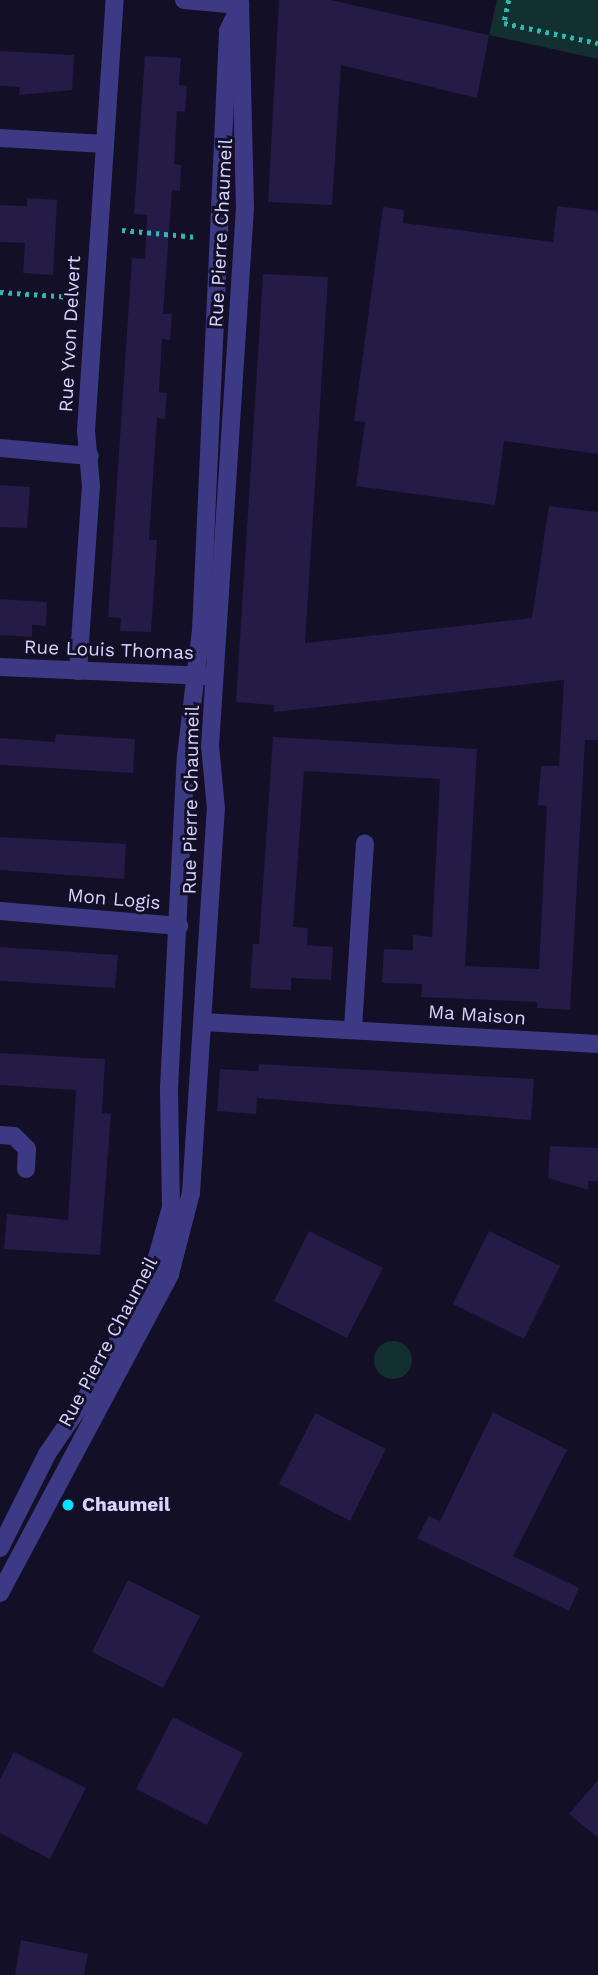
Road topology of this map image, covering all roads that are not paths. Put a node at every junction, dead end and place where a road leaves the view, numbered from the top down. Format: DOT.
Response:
graph roads {
  1 [pos="115,0"];
  2 [pos="184,0"];
  3 [pos="240,3"];
  4 [pos="0,138"];
  5 [pos="105,144"];
  6 [pos="0,448"];
  7 [pos="90,456"];
  8 [pos="0,667"];
  9 [pos="78,671"];
  10 [pos="196,675"];
  11 [pos="216,676"];
  12 [pos="365,843"];
  13 [pos="211,892"];
  14 [pos="0,911"];
  15 [pos="179,926"];
  16 [pos="175,989"];
  17 [pos="203,1022"];
  18 [pos="353,1028"];
  19 [pos="598,1044"];
  20 [pos="0,1135"];
  21 [pos="26,1169"];
  22 [pos="0,1548"];
  23 [pos="0,1593"];
  1 -- 5 [label="street, Rue Yvon Delvert"];
  2 -- 3 [label="street"];
  3 -- 10 [label="street, Rue Pierre Chaumeil"];
  3 -- 11 [label="street, Rue Pierre Chaumeil"];
  4 -- 5 [label="street"];
  5 -- 7 [label="street, Rue Yvon Delvert"];
  6 -- 7 [label="street"];
  7 -- 9 [label="street, Rue Yvon Delvert"];
  8 -- 9 [label="street, Rue Louis Thomas"];
  9 -- 10 [label="street, Rue Louis Thomas"];
  10 -- 11 [label="street, Rue Louis Thomas"];
  10 -- 15 [label="street, Rue Pierre Chaumeil"];
  11 -- 13 [label="street, Rue Pierre Chaumeil"];
  12 -- 18 [label="street"];
  13 -- 15 [label="street, Mon Logis"];
  13 -- 17 [label="street, Rue Pierre Chaumeil"];
  14 -- 15 [label="street, Mon Logis"];
  15 -- 16 [label="street, Rue Pierre Chaumeil"];
  16 -- 17 [label="street"];
  16 -- 22 [label="street, Rue Pierre Chaumeil"];
  17 -- 18 [label="street, Ma Maison"];
  17 -- 23 [label="street, Rue Pierre Chaumeil"];
  18 -- 19 [label="street, Ma Maison"];
  20 -- 21 [label="street"];
}
